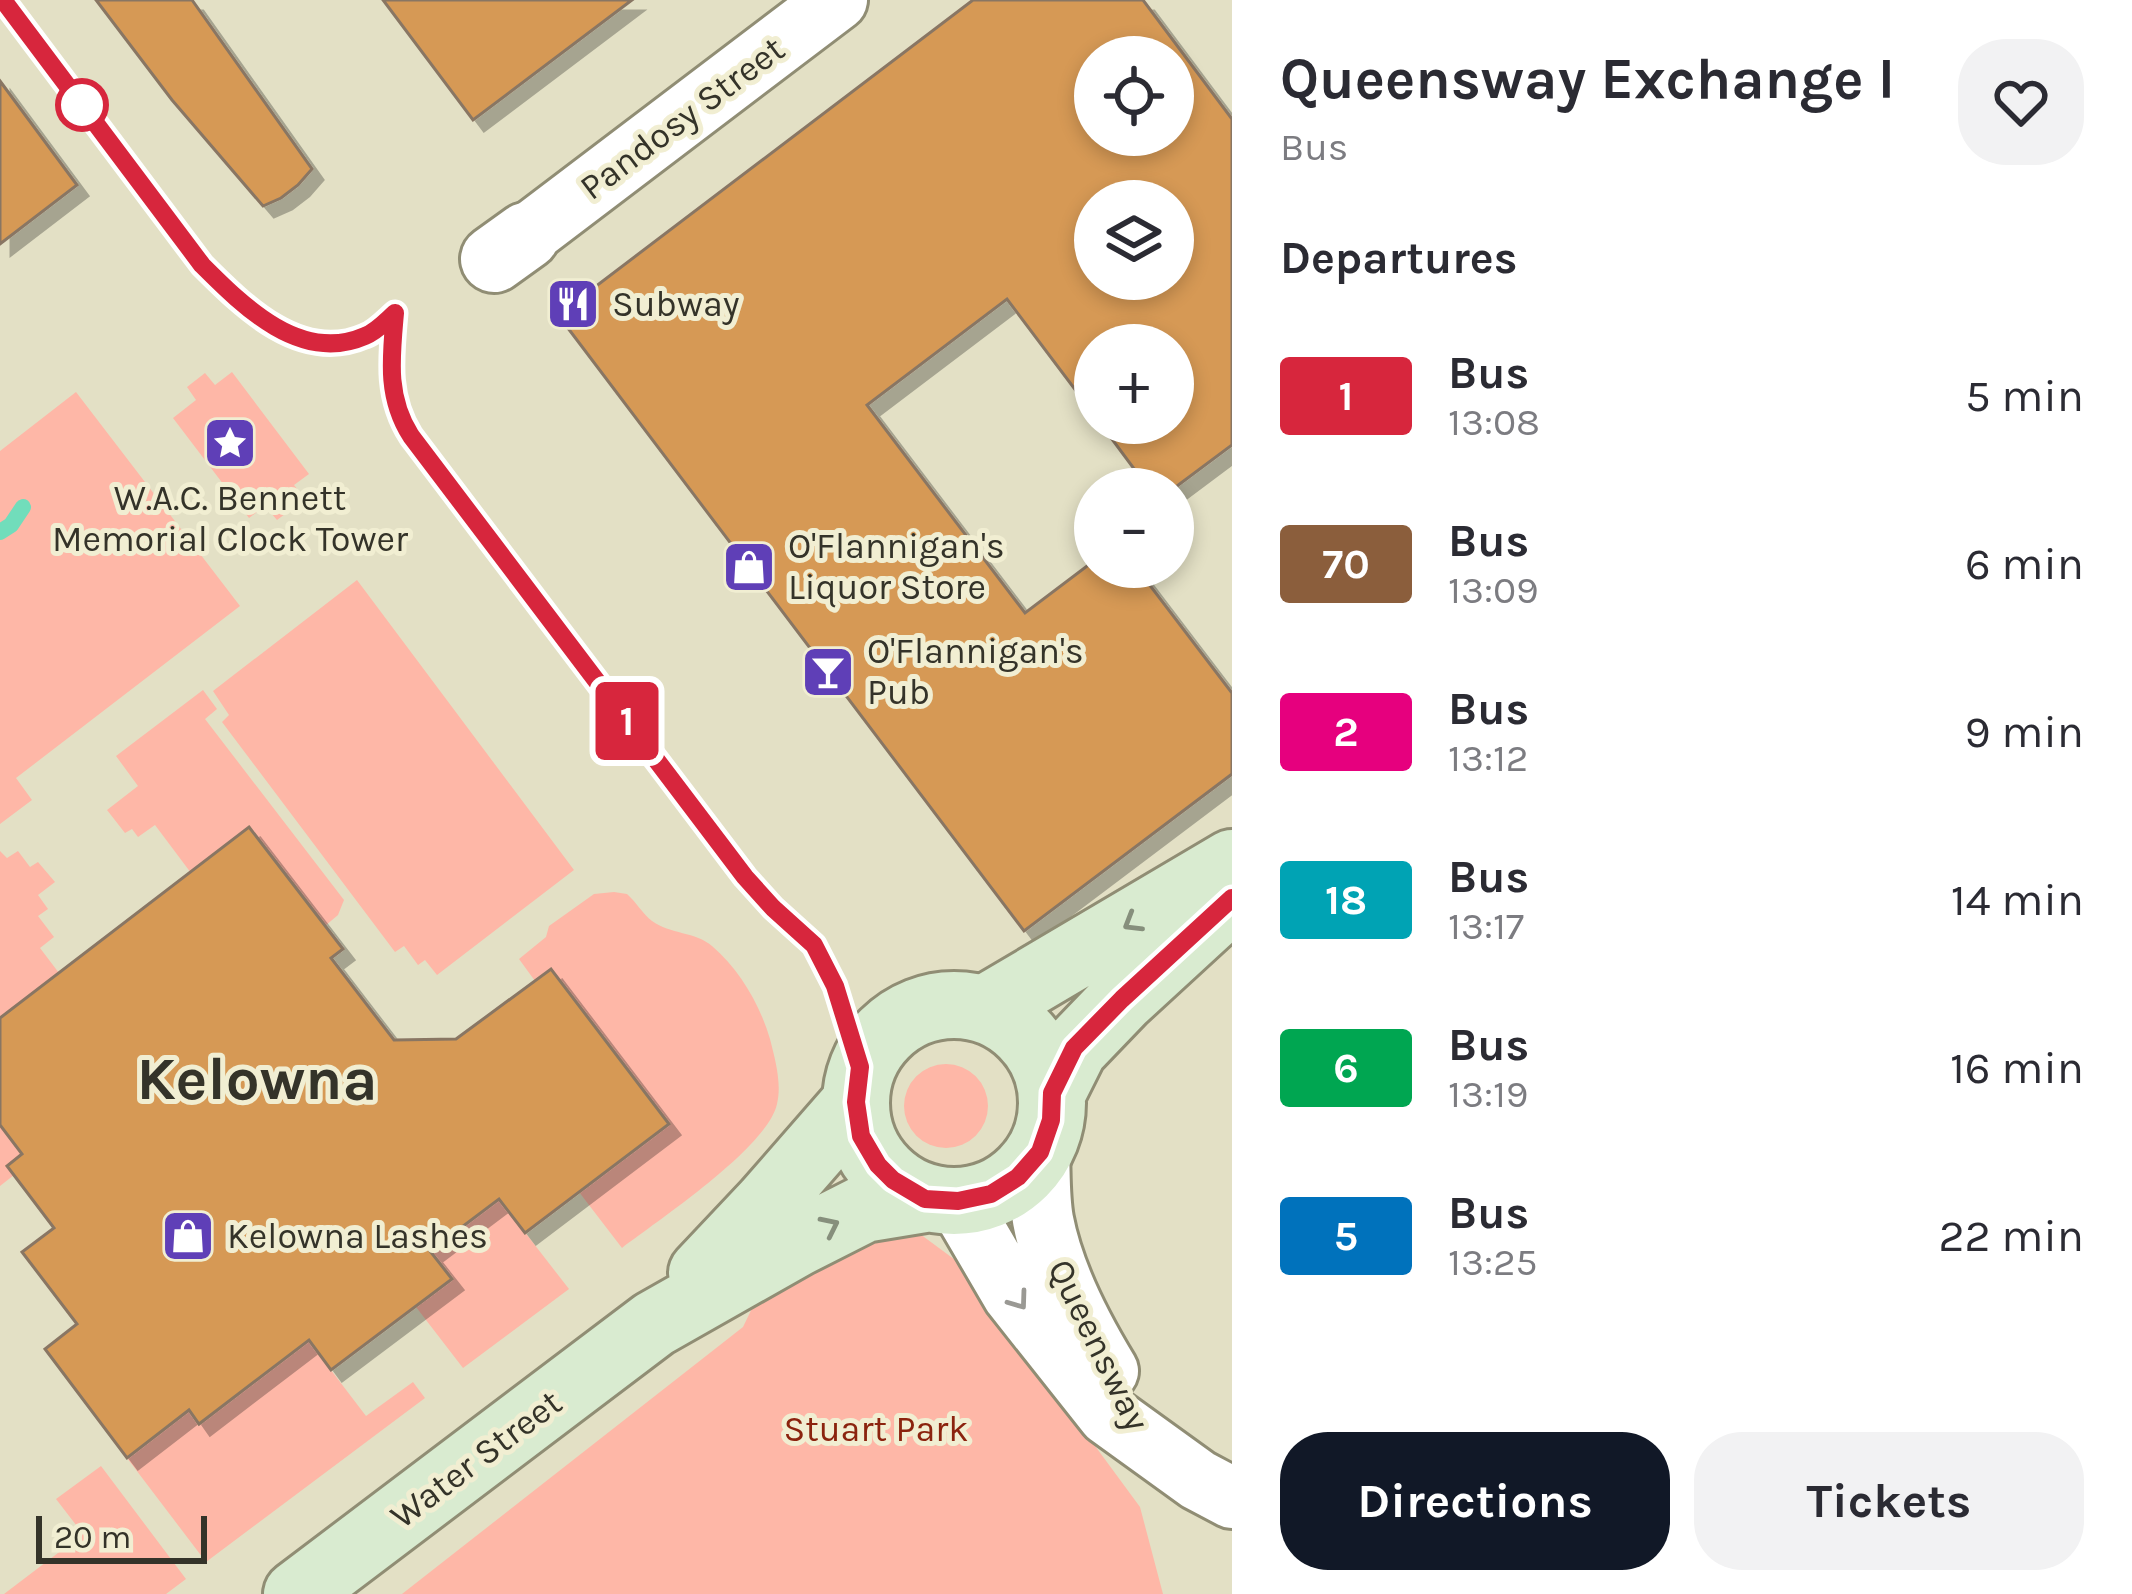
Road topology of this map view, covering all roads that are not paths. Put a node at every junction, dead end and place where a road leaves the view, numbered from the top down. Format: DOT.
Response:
graph roads {
  1 [pos="837,0"];
  2 [pos="510,247"];
  3 [pos="1232,862"];
  4 [pos="1232,898"];
  5 [pos="985,1009"];
  6 [pos="856,1102"];
  7 [pos="1046,1122"];
  8 [pos="942,1200"];
  9 [pos="654,1324"];
  10 [pos="1148,1444"];
  11 [pos="1232,1498"];
  12 [pos="297,1594"];
  1 -- 2 [label="street, Pandosy Street"];
  3 -- 5 [label="main road, one-way"];
  4 -- 7 [label="main road"];
  5 -- 6 [label="main road"];
  5 -- 7 [label="main road"];
  6 -- 8 [label="main road"];
  6 -- 9 [label="main road, Water Street"];
  7 -- 8 [label="main road"];
  7 -- 10 [label="street, Queensway"];
  9 -- 8 [label="main road, Water Street, one-way"];
  8 -- 10 [label="street, Queensway, one-way"];
  9 -- 12 [label="main road, Water Street"];
  10 -- 11 [label="street"];
}
